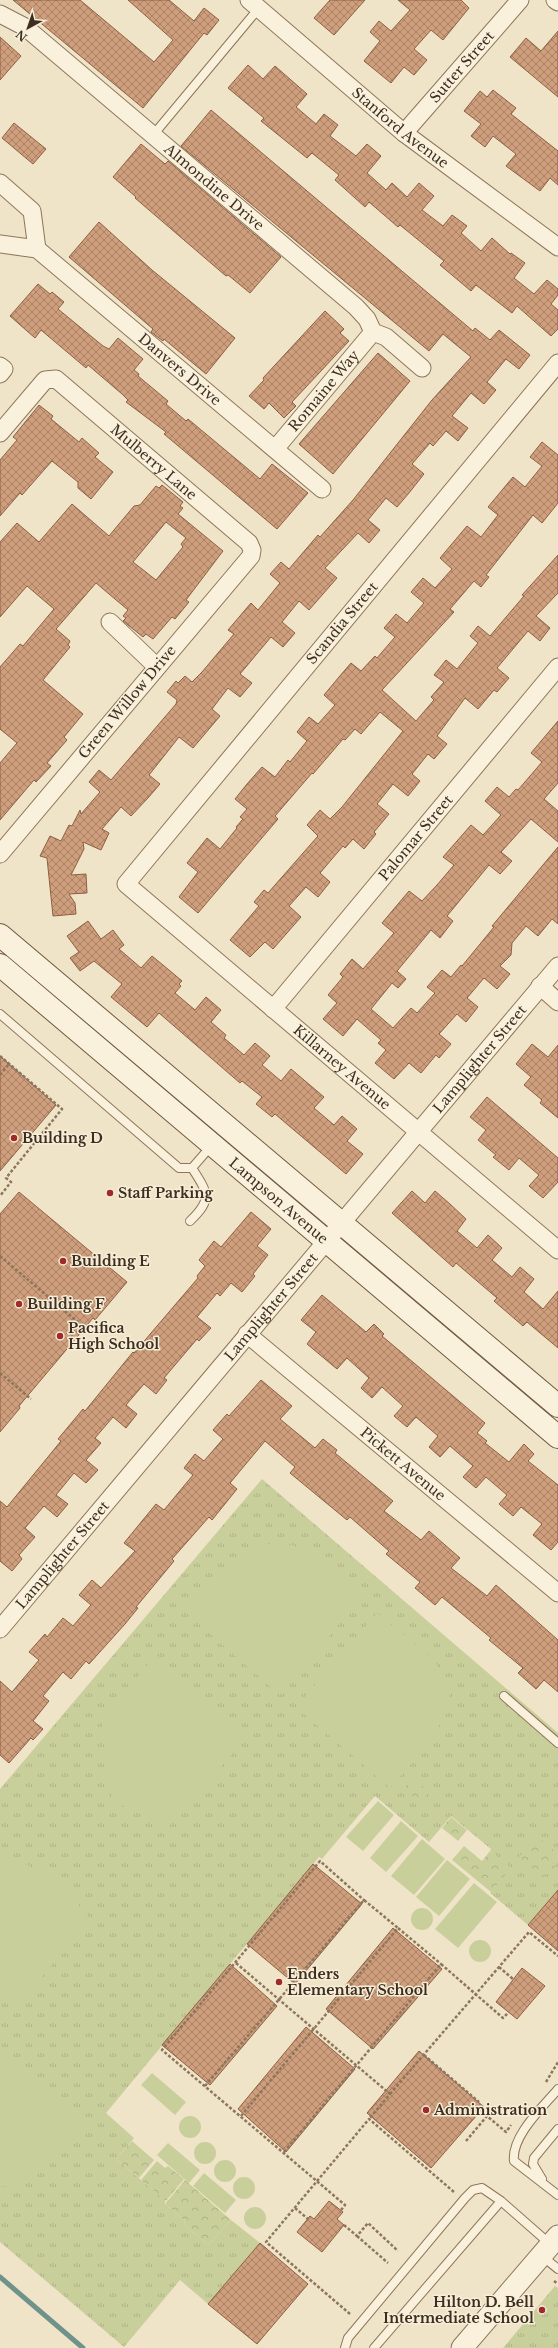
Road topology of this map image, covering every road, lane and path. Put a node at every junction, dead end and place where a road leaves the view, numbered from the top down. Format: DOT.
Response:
graph roads {
  1 [pos="520,0"];
  2 [pos="555,0"];
  3 [pos="558,2"];
  4 [pos="258,3"];
  5 [pos="0,14"];
  6 [pos="404,133"];
  7 [pos="154,134"];
  8 [pos="0,184"];
  9 [pos="0,244"];
  10 [pos="558,247"];
  11 [pos="37,249"];
  12 [pos="373,332"];
  13 [pos="558,363"];
  14 [pos="422,368"];
  15 [pos="0,433"];
  16 [pos="275,449"];
  17 [pos="322,489"];
  18 [pos="252,550"];
  19 [pos="110,622"];
  20 [pos="158,666"];
  21 [pos="558,667"];
  22 [pos="0,854"];
  23 [pos="126,884"];
  24 [pos="0,935"];
  25 [pos="0,965"];
  26 [pos="558,966"];
  27 [pos="540,986"];
  28 [pos="558,1002"];
  29 [pos="273,1009"];
  30 [pos="0,1014"];
  31 [pos="0,1056"];
  32 [pos="9,1064"];
  33 [pos="0,1075"];
  34 [pos="417,1131"];
  35 [pos="213,1145"];
  36 [pos="192,1168"];
  37 [pos="0,1196"];
  38 [pos="190,1221"];
  39 [pos="342,1222"];
  40 [pos="326,1240"];
  41 [pos="558,1250"];
  42 [pos="0,1256"];
  43 [pos="85,1328"];
  44 [pos="247,1334"];
  45 [pos="0,1373"];
  46 [pos="31,1399"];
  47 [pos="558,1406"];
  48 [pos="558,1436"];
  49 [pos="558,1593"];
  50 [pos="0,1629"];
  51 [pos="504,1696"];
  52 [pos="558,1743"];
  53 [pos="365,1901"];
  54 [pos="398,1928"];
  55 [pos="558,1956"];
  56 [pos="236,1963"];
  57 [pos="441,1964"];
  58 [pos="499,1967"];
  59 [pos="513,1979"];
  60 [pos="476,1995"];
  61 [pos="278,1999"];
  62 [pos="508,2012"];
  63 [pos="314,2030"];
  64 [pos="424,2055"];
  65 [pos="558,2062"];
  66 [pos="355,2065"];
  67 [pos="205,2086"];
  68 [pos="542,2087"];
  69 [pos="558,2089"];
  70 [pos="390,2094"];
  71 [pos="479,2102"];
  72 [pos="241,2116"];
  73 [pos="369,2119"];
  74 [pos="515,2121"];
  75 [pos="558,2129"];
  76 [pos="466,2141"];
  77 [pos="284,2152"];
  78 [pos="317,2181"];
  79 [pos="549,2187"];
  80 [pos="455,2192"];
  81 [pos="558,2195"];
  82 [pos="501,2201"];
  83 [pos="295,2208"];
  84 [pos="341,2210"];
  85 [pos="308,2219"];
  86 [pos="344,2225"];
  87 [pos="357,2236"];
  88 [pos="550,2245"];
  89 [pos="398,2251"];
  90 [pos="388,2263"];
  91 [pos="558,2269"];
  92 [pos="554,2281"];
  93 [pos="558,2284"];
  94 [pos="350,2314"];
  95 [pos="345,2348"];
  96 [pos="374,2348"];
  97 [pos="462,2348"];
  1 -- 6 [label="street, Sutter Street"];
  2 -- 3 [label="street"];
  4 -- 6 [label="street, Stanford Avenue"];
  4 -- 7 [label="lane"];
  5 -- 7 [label="street, Almondine Drive"];
  6 -- 10 [label="street, Stanford Avenue"];
  7 -- 12 [label="street, Almondine Drive"];
  8 -- 11 [label="street"];
  9 -- 11 [label="street"];
  11 -- 16 [label="street, Danvers Drive"];
  12 -- 14 [label="street"];
  12 -- 16 [label="street, Romaine Way"];
  13 -- 23 [label="street, Scandia Street"];
  15 -- 18 [label="street, Mulberry Lane"];
  16 -- 17 [label="street, Danvers Drive"];
  18 -- 20 [label="street, Green Willow Drive"];
  19 -- 20 [label="street"];
  20 -- 22 [label="street, Green Willow Drive"];
  21 -- 29 [label="street, Palomar Street"];
  23 -- 29 [label="street, Killarney Avenue"];
  24 -- 39 [label="main road, Lampson Avenue"];
  25 -- 35 [label="main road, Lampson Avenue"];
  26 -- 27 [label="street, Lamplighter Street"];
  27 -- 28 [label="street"];
  27 -- 34 [label="street, Lamplighter Street"];
  29 -- 34 [label="street, Killarney Avenue"];
  30 -- 36 [label="lane"];
  31 -- 32 [label="path"];
  32 -- 33 [label="path"];
  32 -- 37 [label="path"];
  34 -- 39 [label="street, Lamplighter Street"];
  34 -- 41 [label="street, Killarney Avenue"];
  35 -- 36 [label="lane"];
  35 -- 40 [label="main road, Lampson Avenue"];
  36 -- 38 [label="lane"];
  39 -- 40 [label="street, Lamplighter Street"];
  39 -- 47 [label="main road, Lampson Avenue"];
  40 -- 44 [label="street, Lamplighter Street"];
  40 -- 48 [label="main road, Lampson Avenue"];
  42 -- 43 [label="path"];
  44 -- 49 [label="street, Pickett Avenue"];
  44 -- 50 [label="street, Lamplighter Street"];
  45 -- 46 [label="path"];
  51 -- 52 [label="lane"];
  53 -- 54 [label="path"];
  53 -- 56 [label="path"];
  53 -- 61 [label="path"];
  54 -- 57 [label="path"];
  54 -- 63 [label="path"];
  55 -- 58 [label="path"];
  56 -- 61 [label="path"];
  56 -- 67 [label="path"];
  57 -- 60 [label="path"];
  57 -- 66 [label="path"];
  58 -- 59 [label="path"];
  58 -- 60 [label="path"];
  60 -- 62 [label="path"];
  60 -- 64 [label="path"];
  61 -- 63 [label="path"];
  61 -- 67 [label="path"];
  63 -- 66 [label="path"];
  63 -- 72 [label="path"];
  64 -- 70 [label="path"];
  64 -- 71 [label="path"];
  65 -- 68 [label="path"];
  66 -- 70 [label="path"];
  66 -- 77 [label="path"];
  67 -- 72 [label="path"];
  69 -- 79 [label="lane"];
  70 -- 73 [label="path"];
  72 -- 77 [label="path"];
  73 -- 78 [label="path"];
  73 -- 80 [label="path"];
  74 -- 76 [label="path"];
  75 -- 79 [label="lane"];
  77 -- 78 [label="path"];
  78 -- 83 [label="path"];
  78 -- 84 [label="path"];
  79 -- 81 [label="lane"];
  82 -- 88 [label="lane"];
  82 -- 95 [label="lane"];
  82 -- 96 [label="lane"];
  83 -- 85 [label="path"];
  83 -- 94 [label="path"];
  86 -- 87 [label="path"];
  87 -- 89 [label="path"];
  87 -- 90 [label="path"];
  88 -- 91 [label="lane"];
  88 -- 97 [label="street"];
  92 -- 93 [label="path"];
}
